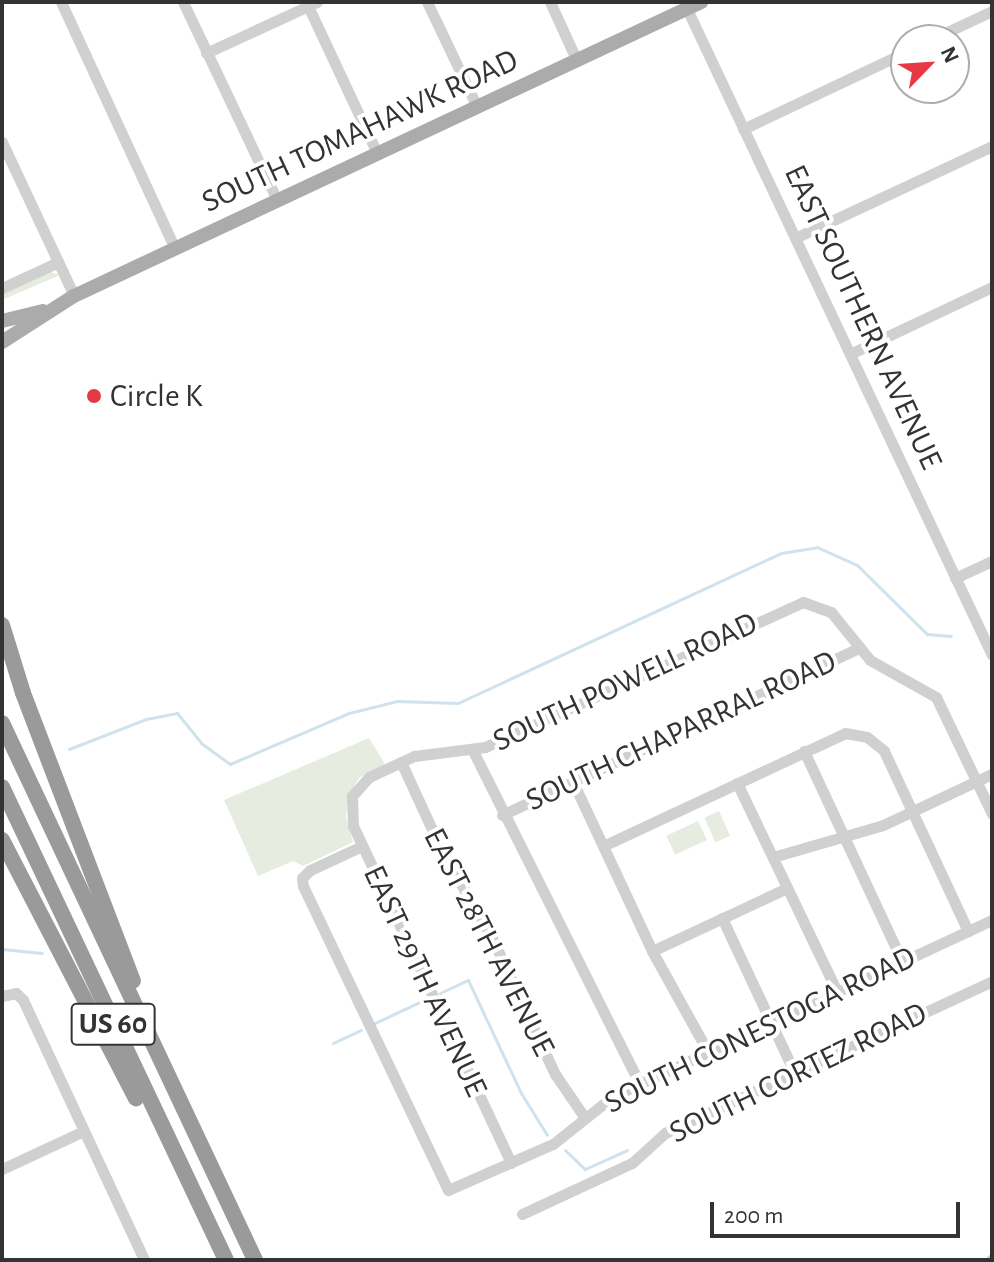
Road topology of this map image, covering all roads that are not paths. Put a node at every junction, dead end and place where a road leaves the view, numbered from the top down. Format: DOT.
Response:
graph roads {
  1 [pos="61,2"];
  2 [pos="183,2"];
  3 [pos="427,2"];
  4 [pos="550,2"];
  5 [pos="312,4"];
  6 [pos="690,4"];
  7 [pos="992,11"];
  8 [pos="964,24"];
  9 [pos="206,53"];
  10 [pos="890,60"];
  11 [pos="577,61"];
  12 [pos="477,107"];
  13 [pos="743,129"];
  14 [pos="2,142"];
  15 [pos="992,146"];
  16 [pos="377,153"];
  17 [pos="277,200"];
  18 [pos="795,238"];
  19 [pos="175,249"];
  20 [pos="58,262"];
  21 [pos="992,287"];
  22 [pos="2,288"];
  23 [pos="74,296"];
  24 [pos="43,311"];
  25 [pos="2,321"];
  26 [pos="2,342"];
  27 [pos="850,354"];
  28 [pos="992,561"];
  29 [pos="955,578"];
  30 [pos="2,625"];
  31 [pos="860,647"];
  32 [pos="992,655"];
  33 [pos="2,723"];
  34 [pos="473,751"];
  35 [pos="804,751"];
  36 [pos="401,762"];
  37 [pos="992,774"];
  38 [pos="976,781"];
  39 [pos="573,782"];
  40 [pos="737,783"];
  41 [pos="2,787"];
  42 [pos="352,796"];
  43 [pos="912,811"];
  44 [pos="992,814"];
  45 [pos="502,815"];
  46 [pos="843,836"];
  47 [pos="2,840"];
  48 [pos="362,846"];
  49 [pos="603,846"];
  50 [pos="773,857"];
  51 [pos="787,888"];
  52 [pos="722,918"];
  53 [pos="992,920"];
  54 [pos="968,931"];
  55 [pos="652,951"];
  56 [pos="902,961"];
  57 [pos="992,981"];
  58 [pos="837,992"];
  59 [pos="2,996"];
  60 [pos="771,1022"];
  61 [pos="708,1052"];
  62 [pos="794,1072"];
  63 [pos="171,1084"];
  64 [pos="640,1084"];
  65 [pos="585,1118"];
  66 [pos="84,1131"];
  67 [pos="511,1163"];
  68 [pos="2,1169"];
  69 [pos="522,1214"];
  70 [pos="144,1260"];
  71 [pos="224,1260"];
  72 [pos="255,1260"];
  1 -- 19 [label="street"];
  2 -- 9 [label="street"];
  3 -- 12 [label="street"];
  4 -- 11 [label="street"];
  5 -- 9 [label="street"];
  5 -- 16 [label="street"];
  6 -- 11 [label="main road, SOUTH TOMAHAWK ROAD"];
  6 -- 13 [label="street, EAST SOUTHERN AVENUE"];
  7 -- 8 [label="street"];
  9 -- 17 [label="street"];
  10 -- 13 [label="street"];
  11 -- 12 [label="main road, SOUTH TOMAHAWK ROAD"];
  12 -- 16 [label="main road, SOUTH TOMAHAWK ROAD"];
  13 -- 18 [label="street, EAST SOUTHERN AVENUE"];
  14 -- 20 [label="street"];
  15 -- 18 [label="street"];
  16 -- 17 [label="main road, SOUTH TOMAHAWK ROAD"];
  17 -- 19 [label="main road, SOUTH TOMAHAWK ROAD"];
  18 -- 27 [label="street, EAST SOUTHERN AVENUE"];
  19 -- 23 [label="main road, SOUTH TOMAHAWK ROAD"];
  20 -- 22 [label="street"];
  20 -- 23 [label="street"];
  21 -- 27 [label="street"];
  23 -- 24 [label="main road, SOUTH TOMAHAWK ROAD"];
  24 -- 25 [label="main road, SOUTH TOMAHAWK ROAD"];
  24 -- 26 [label="main road, SOUTH TOMAHAWK ROAD"];
  27 -- 29 [label="street, EAST SOUTHERN AVENUE"];
  28 -- 29 [label="street"];
  29 -- 32 [label="street, EAST SOUTHERN AVENUE"];
  30 -- 63 [label="highway"];
  31 -- 34 [label="street, SOUTH POWELL ROAD"];
  31 -- 38 [label="street"];
  31 -- 39 [label="street, SOUTH CHAPARRAL ROAD"];
  33 -- 63 [label="highway, US 60"];
  34 -- 36 [label="street, SOUTH POWELL ROAD"];
  34 -- 45 [label="street"];
  35 -- 40 [label="street"];
  35 -- 43 [label="street"];
  35 -- 46 [label="street"];
  36 -- 42 [label="street, SOUTH POWELL ROAD"];
  36 -- 65 [label="street, EAST 28TH AVENUE"];
  37 -- 38 [label="street"];
  38 -- 43 [label="street"];
  38 -- 44 [label="street"];
  39 -- 45 [label="street, SOUTH CHAPARRAL ROAD"];
  39 -- 49 [label="street"];
  40 -- 49 [label="street"];
  40 -- 50 [label="street"];
  41 -- 71 [label="highway, US 60"];
  42 -- 48 [label="street, EAST 29TH AVENUE"];
  43 -- 46 [label="street"];
  43 -- 54 [label="street"];
  45 -- 64 [label="street"];
  46 -- 50 [label="street"];
  46 -- 56 [label="street"];
  47 -- 71 [label="highway"];
  48 -- 67 [label="street, EAST 29TH AVENUE"];
  48 -- 67 [label="street, SOUTH CONESTOGA ROAD"];
  49 -- 55 [label="street"];
  50 -- 51 [label="street"];
  51 -- 52 [label="street"];
  51 -- 58 [label="street"];
  52 -- 55 [label="street"];
  52 -- 60 [label="street"];
  53 -- 54 [label="street, SOUTH CONESTOGA ROAD"];
  54 -- 56 [label="street, SOUTH CONESTOGA ROAD"];
  55 -- 61 [label="street"];
  56 -- 58 [label="street, SOUTH CONESTOGA ROAD"];
  57 -- 62 [label="street, SOUTH CORTEZ ROAD"];
  58 -- 60 [label="street, SOUTH CONESTOGA ROAD"];
  59 -- 66 [label="street"];
  60 -- 61 [label="street, SOUTH CONESTOGA ROAD"];
  60 -- 62 [label="street"];
  61 -- 64 [label="street, SOUTH CONESTOGA ROAD"];
  62 -- 69 [label="street, SOUTH CORTEZ ROAD"];
  63 -- 72 [label="highway, US 60"];
  64 -- 65 [label="street, SOUTH CONESTOGA ROAD"];
  65 -- 67 [label="street, SOUTH CONESTOGA ROAD"];
  66 -- 68 [label="street"];
  66 -- 70 [label="street"];
}
